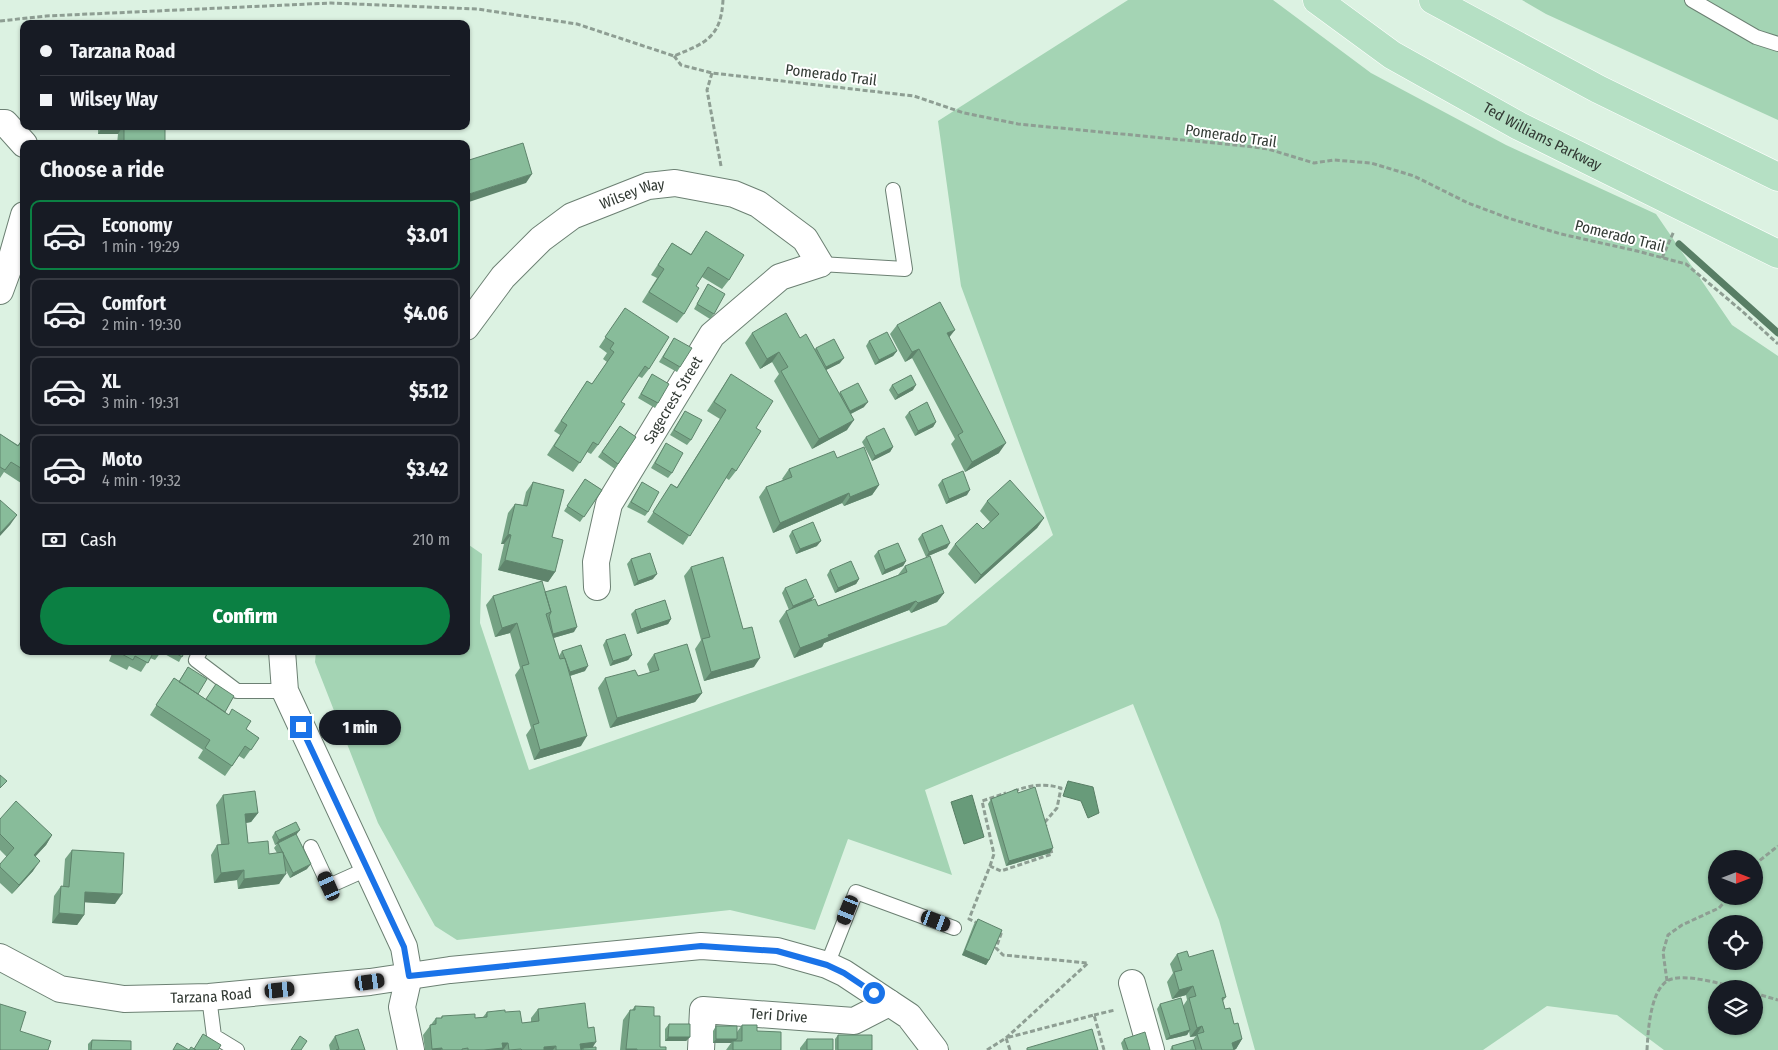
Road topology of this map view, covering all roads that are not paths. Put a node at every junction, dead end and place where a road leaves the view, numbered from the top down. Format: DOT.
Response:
graph roads {
  1 [pos="1317,0"];
  2 [pos="1433,0"];
  3 [pos="1692,0"];
  4 [pos="1778,44"];
  5 [pos="0,123"];
  6 [pos="20,140"];
  7 [pos="1778,177"];
  8 [pos="893,190"];
  9 [pos="20,230"];
  10 [pos="1778,254"];
  11 [pos="820,264"];
  12 [pos="0,291"];
  13 [pos="470,322"];
  14 [pos="598,587"];
  15 [pos="198,655"];
  16 [pos="282,655"];
  17 [pos="285,692"];
  18 [pos="311,847"];
  19 [pos="367,869"];
  20 [pos="954,928"];
  21 [pos="0,957"];
  22 [pos="827,965"];
  23 [pos="409,976"];
  24 [pos="1132,983"];
  25 [pos="209,997"];
  26 [pos="890,1003"];
  27 [pos="237,1050"];
  28 [pos="411,1050"];
  29 [pos="701,1050"];
  30 [pos="935,1050"];
  31 [pos="1151,1050"];
  1 -- 10 [label="main road, Ted Williams Parkway"];
  2 -- 7 [label="main road"];
  3 -- 4 [label="lane"];
  5 -- 6 [label="street"];
  8 -- 11 [label="lane"];
  9 -- 12 [label="street"];
  11 -- 13 [label="street, Wilsey Way"];
  11 -- 14 [label="street, Sagecrest Street"];
  15 -- 17 [label="lane"];
  16 -- 17 [label="street"];
  17 -- 19 [label="street"];
  18 -- 19 [label="lane"];
  19 -- 23 [label="street"];
  20 -- 22 [label="lane"];
  21 -- 25 [label="street, Tarzana Road"];
  22 -- 23 [label="street, Tarzana Road"];
  22 -- 26 [label="street, Tarzana Road"];
  23 -- 25 [label="street, Tarzana Road"];
  23 -- 28 [label="street"];
  24 -- 31 [label="street"];
  25 -- 27 [label="lane"];
  26 -- 29 [label="street, Teri Drive"];
  26 -- 30 [label="street, Tarzana Road"];
}
